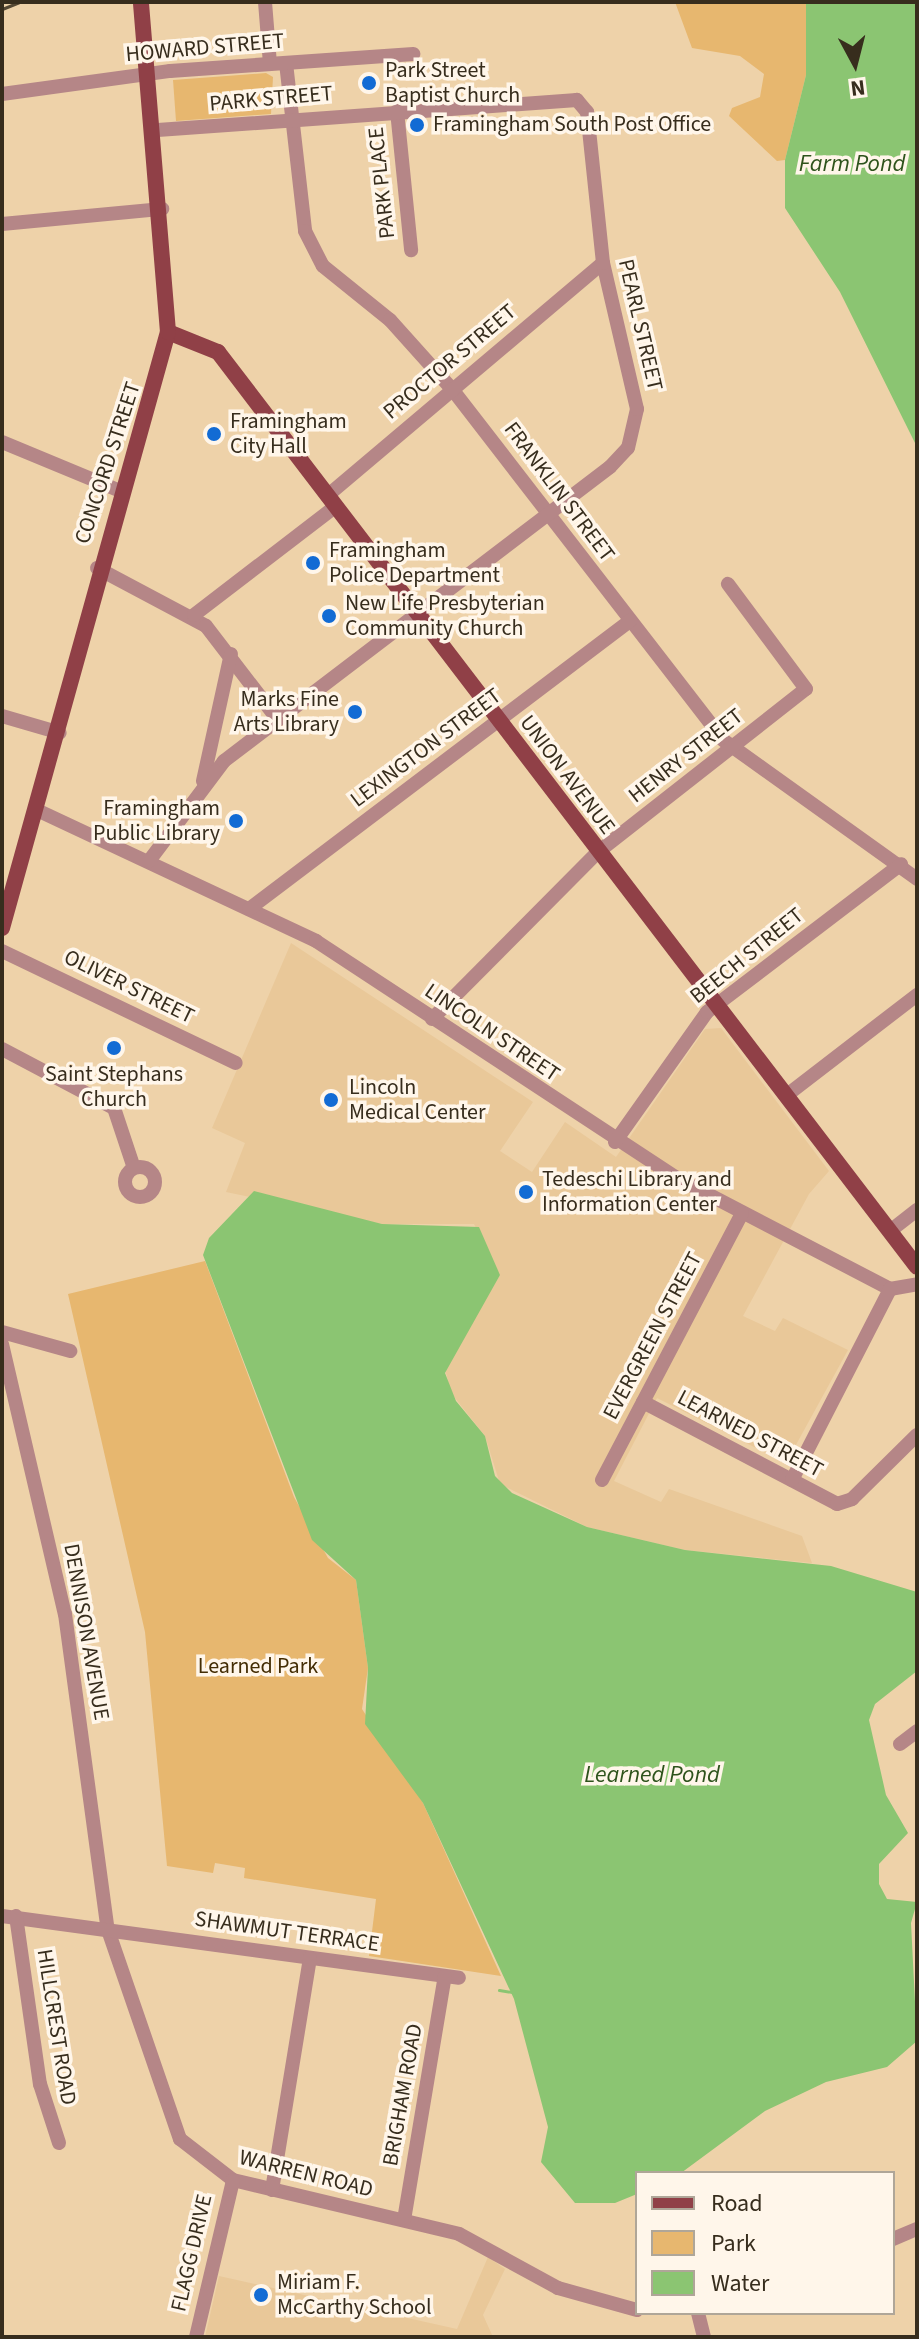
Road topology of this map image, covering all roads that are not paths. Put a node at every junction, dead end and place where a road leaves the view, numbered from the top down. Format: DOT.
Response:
graph roads {
  1 [pos="141,2"];
  2 [pos="265,2"];
  3 [pos="413,54"];
  4 [pos="286,63"];
  5 [pos="270,64"];
  6 [pos="149,74"];
  7 [pos="2,94"];
  8 [pos="581,103"];
  9 [pos="397,111"];
  10 [pos="293,119"];
  11 [pos="154,130"];
  12 [pos="162,209"];
  13 [pos="2,224"];
  14 [pos="411,250"];
  15 [pos="603,263"];
  16 [pos="168,332"];
  17 [pos="452,389"];
  18 [pos="2,442"];
  19 [pos="123,492"];
  20 [pos="331,502"];
  21 [pos="548,513"];
  22 [pos="97,568"];
  23 [pos="728,584"];
  24 [pos="417,614"];
  25 [pos="194,615"];
  26 [pos="630,621"];
  27 [pos="231,654"];
  28 [pos="2,716"];
  29 [pos="278,720"];
  30 [pos="498,721"];
  31 [pos="60,733"];
  32 [pos="733,748"];
  33 [pos="202,785"];
  34 [pos="39,811"];
  35 [pos="598,852"];
  36 [pos="149,861"];
  37 [pos="901,864"];
  38 [pos="917,879"];
  39 [pos="249,909"];
  40 [pos="2,928"];
  41 [pos="2,951"];
  42 [pos="917,995"];
  43 [pos="716,1004"];
  44 [pos="432,1019"];
  45 [pos="2,1049"];
  46 [pos="236,1063"];
  47 [pos="787,1095"];
  48 [pos="615,1142"];
  49 [pos="134,1168"];
  50 [pos="917,1210"];
  51 [pos="742,1213"];
  52 [pos="890,1231"];
  53 [pos="917,1267"];
  54 [pos="917,1284"];
  55 [pos="890,1289"];
  56 [pos="2,1332"];
  57 [pos="2,1344"];
  58 [pos="70,1351"];
  59 [pos="643,1402"];
  60 [pos="917,1435"];
  61 [pos="602,1480"];
  62 [pos="792,1480"];
  63 [pos="917,1731"];
  64 [pos="900,1744"];
  65 [pos="9,1916"];
  66 [pos="108,1930"];
  67 [pos="310,1958"];
  68 [pos="452,1977"];
  69 [pos="59,2143"];
  70 [pos="233,2180"];
  71 [pos="272,2190"];
  72 [pos="404,2220"];
  73 [pos="917,2229"];
  74 [pos="895,2238"];
  75 [pos="635,2310"];
  76 [pos="698,2315"];
  77 [pos="196,2337"];
  78 [pos="704,2337"];
  1 -- 6 [label="main road, CONCORD STREET"];
  2 -- 5 [label="street"];
  3 -- 4 [label="street, HOWARD STREET"];
  4 -- 5 [label="street, HOWARD STREET"];
  4 -- 10 [label="street, FRANKLIN STREET"];
  5 -- 6 [label="street, HOWARD STREET"];
  6 -- 7 [label="street, HOWARD STREET"];
  6 -- 11 [label="main road, CONCORD STREET"];
  8 -- 9 [label="street, PARK STREET"];
  8 -- 15 [label="street, PEARL STREET"];
  9 -- 10 [label="street, PARK STREET"];
  9 -- 14 [label="street, PARK PLACE"];
  10 -- 11 [label="street, PARK STREET"];
  10 -- 17 [label="street, FRANKLIN STREET"];
  11 -- 12 [label="main road, CONCORD STREET"];
  12 -- 13 [label="street"];
  12 -- 16 [label="main road, CONCORD STREET"];
  15 -- 17 [label="street, PROCTOR STREET"];
  15 -- 21 [label="street, PEARL STREET"];
  16 -- 19 [label="main road, CONCORD STREET"];
  16 -- 20 [label="main road, UNION AVENUE"];
  17 -- 20 [label="street, PROCTOR STREET"];
  17 -- 21 [label="street, FRANKLIN STREET"];
  18 -- 19 [label="street"];
  19 -- 22 [label="main road, CONCORD STREET"];
  20 -- 24 [label="main road, UNION AVENUE"];
  20 -- 25 [label="street, PROCTOR STREET"];
  21 -- 24 [label="street, PEARL STREET"];
  21 -- 26 [label="street, FRANKLIN STREET"];
  22 -- 25 [label="street"];
  22 -- 31 [label="main road, CONCORD STREET"];
  23 -- 32 [label="street, HENRY STREET"];
  24 -- 29 [label="street, PEARL STREET"];
  24 -- 30 [label="main road, UNION AVENUE"];
  25 -- 27 [label="street"];
  26 -- 30 [label="street, LEXINGTON STREET"];
  26 -- 32 [label="street, FRANKLIN STREET"];
  27 -- 29 [label="street"];
  27 -- 33 [label="street"];
  28 -- 31 [label="street"];
  29 -- 33 [label="street, PEARL STREET"];
  30 -- 35 [label="main road, UNION AVENUE"];
  30 -- 39 [label="street, LEXINGTON STREET"];
  31 -- 34 [label="main road, CONCORD STREET"];
  32 -- 35 [label="street, HENRY STREET"];
  32 -- 37 [label="street, FRANKLIN STREET"];
  33 -- 36 [label="street, PEARL STREET"];
  34 -- 36 [label="street, LINCOLN STREET"];
  34 -- 40 [label="main road, CONCORD STREET"];
  35 -- 43 [label="main road, UNION AVENUE"];
  35 -- 44 [label="street, HENRY STREET"];
  36 -- 39 [label="street, LINCOLN STREET"];
  37 -- 38 [label="street, FRANKLIN STREET"];
  37 -- 43 [label="street, BEECH STREET"];
  39 -- 44 [label="street, LINCOLN STREET"];
  41 -- 46 [label="street, OLIVER STREET"];
  42 -- 47 [label="street"];
  43 -- 47 [label="main road, UNION AVENUE"];
  43 -- 48 [label="street, BEECH STREET"];
  44 -- 48 [label="street, LINCOLN STREET"];
  45 -- 49 [label="street"];
  47 -- 52 [label="main road, UNION AVENUE"];
  48 -- 51 [label="street, LINCOLN STREET"];
  50 -- 52 [label="street"];
  51 -- 55 [label="street, LINCOLN STREET"];
  51 -- 59 [label="street, EVERGREEN STREET"];
  52 -- 53 [label="main road, UNION AVENUE"];
  54 -- 55 [label="street"];
  55 -- 62 [label="street"];
  56 -- 58 [label="street"];
  57 -- 66 [label="street, DENNISON AVENUE"];
  59 -- 61 [label="street, EVERGREEN STREET"];
  59 -- 62 [label="street, LEARNED STREET"];
  60 -- 62 [label="street, LEARNED STREET"];
  63 -- 64 [label="street"];
  65 -- 66 [label="street, SHAWMUT TERRACE"];
  65 -- 69 [label="street, HILLCREST ROAD"];
  66 -- 67 [label="street, SHAWMUT TERRACE"];
  66 -- 70 [label="street, WARREN ROAD"];
  67 -- 68 [label="street, SHAWMUT TERRACE"];
  67 -- 71 [label="street"];
  68 -- 72 [label="street, BRIGHAM ROAD"];
  70 -- 71 [label="street, WARREN ROAD"];
  70 -- 77 [label="street, FLAGG DRIVE"];
  71 -- 72 [label="street, WARREN ROAD"];
  72 -- 75 [label="street, WARREN ROAD"];
  73 -- 74 [label="street"];
  76 -- 78 [label="street"];
}
